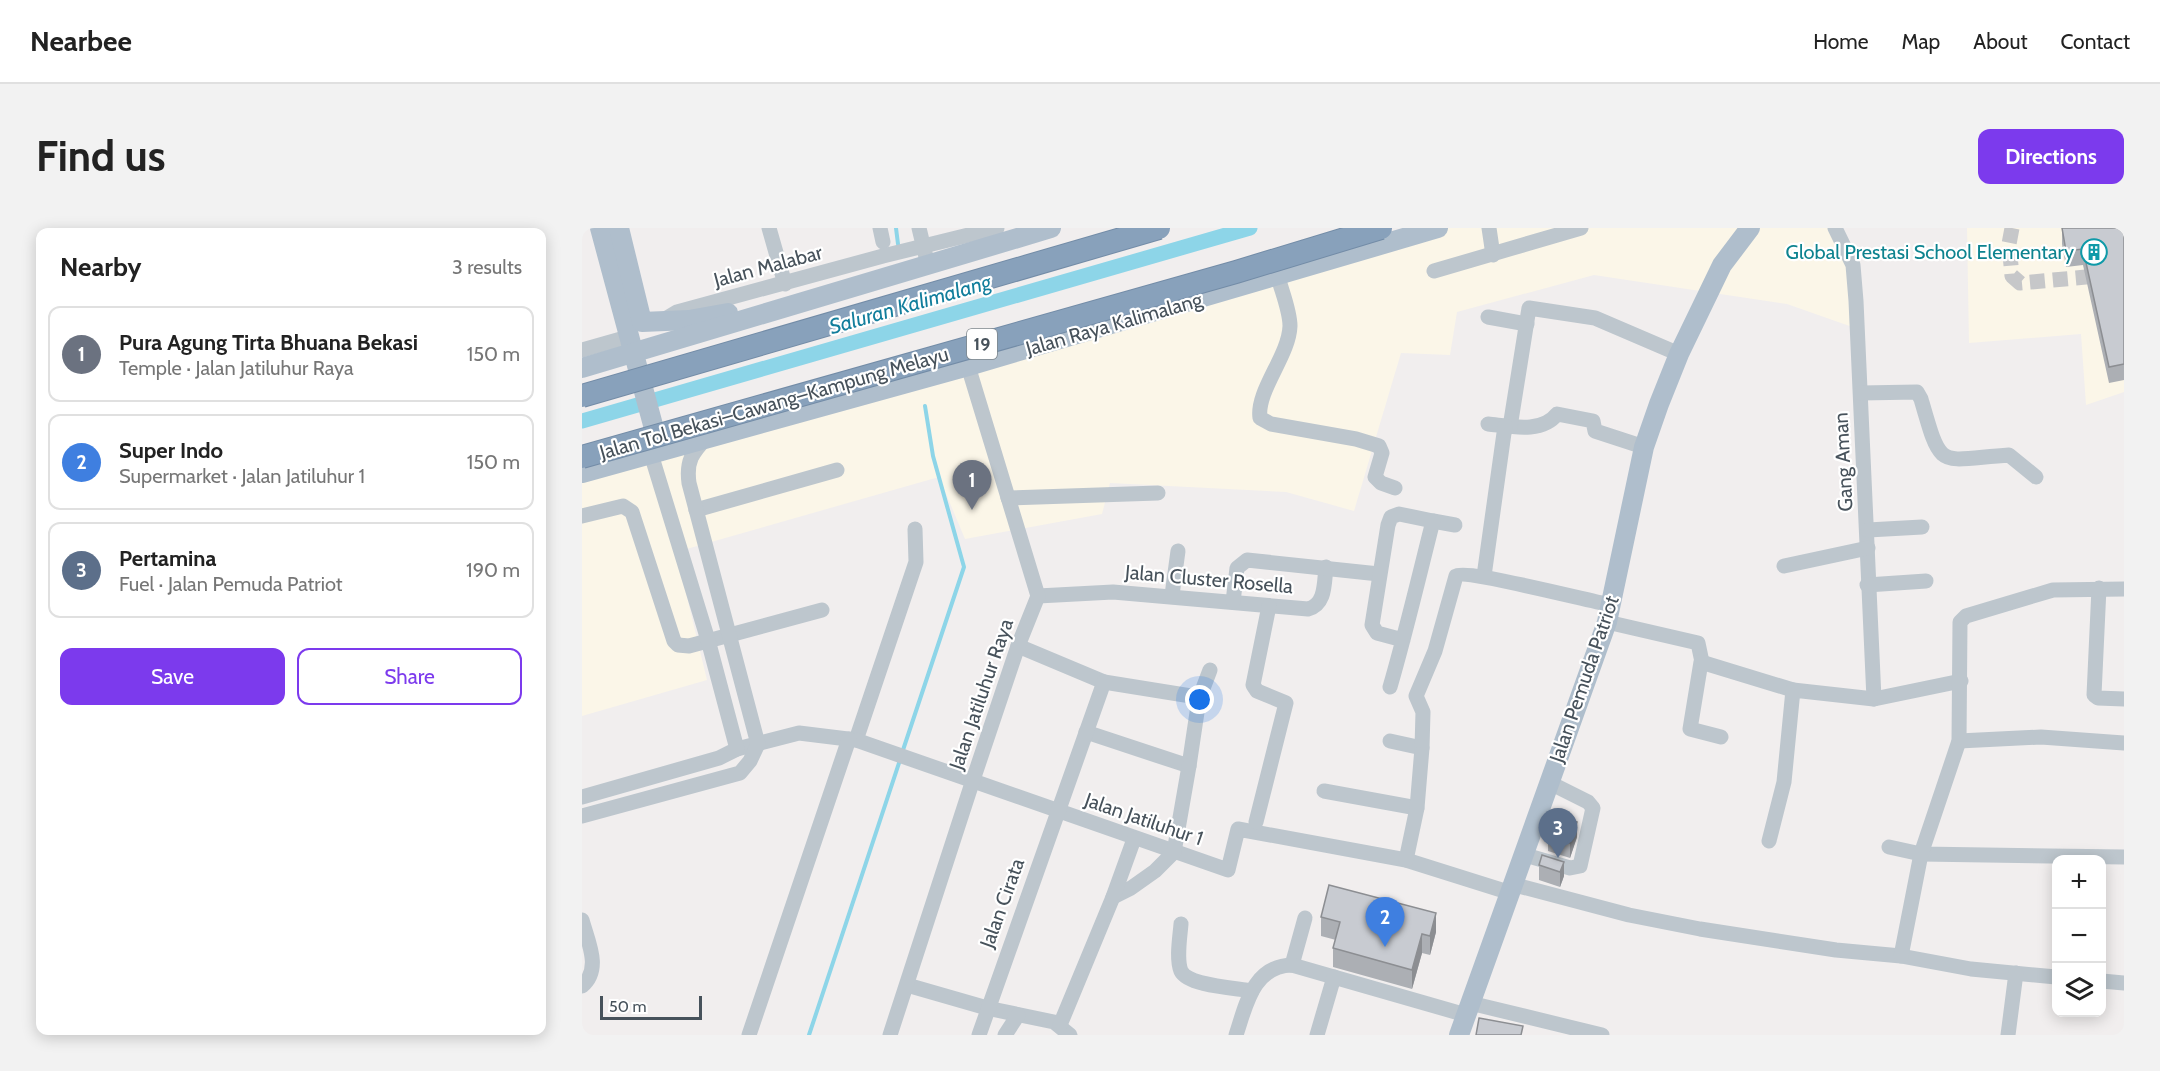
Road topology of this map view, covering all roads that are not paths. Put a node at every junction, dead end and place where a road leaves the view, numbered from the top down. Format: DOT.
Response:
graph roads {
  1 [pos="600,228"];
  2 [pos="619,228"];
  3 [pos="770,228"];
  4 [pos="919,228"];
  5 [pos="997,228"];
  6 [pos="1051,228"];
  7 [pos="1159,228"];
  8 [pos="1381,228"];
  9 [pos="1438,228"];
  10 [pos="1489,228"];
  11 [pos="1581,228"];
  12 [pos="1749,228"];
  13 [pos="1835,228"];
  14 [pos="925,255"];
  15 [pos="1493,255"];
  16 [pos="1434,271"];
  17 [pos="1278,276"];
  18 [pos="778,292"];
  19 [pos="812,298"];
  20 [pos="1488,317"];
  21 [pos="1527,324"];
  22 [pos="626,349"];
  23 [pos="582,350"];
  24 [pos="1679,354"];
  25 [pos="968,366"];
  26 [pos="582,368"];
  27 [pos="1861,393"];
  28 [pos="582,396"];
  29 [pos="1488,424"];
  30 [pos="1508,426"];
  31 [pos="707,437"];
  32 [pos="1644,447"];
  33 [pos="656,452"];
  34 [pos="582,457"];
  35 [pos="837,470"];
  36 [pos="582,473"];
  37 [pos="2036,477"];
  38 [pos="1395,488"];
  39 [pos="1158,493"];
  40 [pos="1008,498"];
  41 [pos="696,510"];
  42 [pos="582,516"];
  43 [pos="1433,521"];
  44 [pos="1455,525"];
  45 [pos="1922,527"];
  46 [pos="915,529"];
  47 [pos="1868,530"];
  48 [pos="1868,548"];
  49 [pos="1178,551"];
  50 [pos="1784,566"];
  51 [pos="1326,567"];
  52 [pos="1379,574"];
  53 [pos="1484,576"];
  54 [pos="1926,581"];
  55 [pos="1867,585"];
  56 [pos="2099,588"];
  57 [pos="2124,589"];
  58 [pos="1172,595"];
  59 [pos="1038,596"];
  60 [pos="1233,602"];
  61 [pos="1269,606"];
  62 [pos="822,610"];
  63 [pos="1609,614"];
  64 [pos="728,634"];
  65 [pos="708,640"];
  66 [pos="1403,640"];
  67 [pos="1018,646"];
  68 [pos="1702,662"];
  69 [pos="1210,670"];
  70 [pos="1961,681"];
  71 [pos="1104,682"];
  72 [pos="1390,687"];
  73 [pos="1793,690"];
  74 [pos="1199,699"];
  75 [pos="1874,699"];
  76 [pos="2124,699"];
  77 [pos="1086,732"];
  78 [pos="1721,738"];
  79 [pos="853,739"];
  80 [pos="1390,741"];
  81 [pos="1959,741"];
  82 [pos="2124,743"];
  83 [pos="758,744"];
  84 [pos="1422,748"];
  85 [pos="737,749"];
  86 [pos="1189,766"];
  87 [pos="973,780"];
  88 [pos="1548,782"];
  89 [pos="1324,791"];
  90 [pos="582,797"];
  91 [pos="1417,808"];
  92 [pos="1057,811"];
  93 [pos="582,816"];
  94 [pos="1256,822"];
  95 [pos="1134,838"];
  96 [pos="1769,841"];
  97 [pos="1889,847"];
  98 [pos="1174,852"];
  99 [pos="1922,854"];
  100 [pos="1525,855"];
  101 [pos="2124,857"];
  102 [pos="1406,860"];
  103 [pos="1513,889"];
  104 [pos="1113,897"];
  105 [pos="1305,918"];
  106 [pos="582,920"];
  107 [pos="1181,924"];
  108 [pos="1901,956"];
  109 [pos="1292,965"];
  110 [pos="2016,973"];
  111 [pos="2052,977"];
  112 [pos="1334,978"];
  113 [pos="2106,981"];
  114 [pos="2124,983"];
  115 [pos="907,985"];
  116 [pos="582,986"];
  117 [pos="1252,991"];
  118 [pos="987,1008"];
  119 [pos="1468,1009"];
  120 [pos="1018,1015"];
  121 [pos="1065,1030"];
  122 [pos="749,1035"];
  123 [pos="890,1035"];
  124 [pos="979,1035"];
  125 [pos="1005,1035"];
  126 [pos="1236,1035"];
  127 [pos="1317,1035"];
  128 [pos="1459,1035"];
  129 [pos="1602,1035"];
  130 [pos="2008,1035"];
  1 -- 22 [label="main road"];
  2 -- 18 [label="main road"];
  3 -- 18 [label="street"];
  4 -- 14 [label="street"];
  5 -- 14 [label="street, Jalan Malabar"];
  6 -- 14 [label="main road"];
  7 -- 28 [label="highway, bridge"];
  8 -- 34 [label="highway, Jalan Tol Bekasi–Cawang–Kampung Melayu / 19, bridge"];
  9 -- 17 [label="main road, Jalan Raya Kalimalang"];
  10 -- 15 [label="street"];
  11 -- 15 [label="street"];
  12 -- 24 [label="main road, Jalan Pemuda Patriot"];
  13 -- 27 [label="street, Gang Aman"];
  14 -- 18 [label="street, Jalan Malabar"];
  14 -- 19 [label="main road"];
  15 -- 16 [label="street"];
  17 -- 25 [label="main road, Jalan Raya Kalimalang"];
  17 -- 38 [label="street"];
  18 -- 19 [label="main road"];
  19 -- 22 [label="main road"];
  20 -- 21 [label="street"];
  21 -- 24 [label="street"];
  21 -- 30 [label="street"];
  22 -- 23 [label="street"];
  22 -- 26 [label="main road"];
  22 -- 33 [label="main road"];
  24 -- 32 [label="main road, Jalan Pemuda Patriot"];
  25 -- 31 [label="main road, Jalan Raya Kalimalang"];
  25 -- 40 [label="street"];
  27 -- 37 [label="street"];
  27 -- 47 [label="street, Gang Aman"];
  29 -- 30 [label="street"];
  30 -- 32 [label="street"];
  30 -- 53 [label="street"];
  31 -- 33 [label="main road, Jalan Raya Kalimalang"];
  31 -- 41 [label="street"];
  32 -- 63 [label="main road, Jalan Pemuda Patriot"];
  33 -- 36 [label="main road, Jalan Raya Kalimalang"];
  33 -- 65 [label="street"];
  35 -- 41 [label="street"];
  39 -- 40 [label="street"];
  40 -- 59 [label="street"];
  41 -- 64 [label="street"];
  42 -- 65 [label="street"];
  43 -- 44 [label="street"];
  43 -- 52 [label="street"];
  43 -- 66 [label="street"];
  45 -- 47 [label="street"];
  46 -- 79 [label="street"];
  47 -- 48 [label="street, Gang Aman"];
  48 -- 50 [label="street"];
  48 -- 55 [label="street, Gang Aman"];
  49 -- 58 [label="street"];
  51 -- 52 [label="street"];
  51 -- 60 [label="street"];
  51 -- 61 [label="street, Jalan Cluster Rosella"];
  52 -- 66 [label="street"];
  53 -- 63 [label="street"];
  53 -- 84 [label="street"];
  54 -- 55 [label="street"];
  55 -- 75 [label="street, Gang Aman"];
  56 -- 57 [label="street"];
  56 -- 70 [label="street"];
  56 -- 76 [label="street"];
  58 -- 59 [label="street, Jalan Cluster Rosella"];
  58 -- 60 [label="street, Jalan Cluster Rosella"];
  59 -- 67 [label="street, Jalan Jatiluhur Raya"];
  60 -- 61 [label="street, Jalan Cluster Rosella"];
  61 -- 94 [label="street"];
  62 -- 64 [label="street"];
  63 -- 68 [label="street"];
  63 -- 88 [label="main road, Jalan Pemuda Patriot"];
  64 -- 65 [label="street"];
  64 -- 83 [label="street"];
  65 -- 85 [label="street"];
  66 -- 72 [label="street"];
  67 -- 71 [label="street"];
  67 -- 87 [label="street, Jalan Jatiluhur Raya"];
  68 -- 73 [label="street"];
  68 -- 78 [label="street"];
  69 -- 74 [label="street"];
  70 -- 75 [label="street"];
  70 -- 81 [label="street"];
  71 -- 74 [label="street"];
  71 -- 77 [label="street, Jalan Cirata"];
  73 -- 75 [label="street"];
  73 -- 96 [label="street"];
  74 -- 86 [label="street"];
  77 -- 86 [label="street"];
  77 -- 92 [label="street, Jalan Cirata"];
  79 -- 83 [label="street, Jalan Jatiluhur 1"];
  79 -- 87 [label="street, Jalan Jatiluhur 1"];
  79 -- 122 [label="street"];
  80 -- 84 [label="street"];
  81 -- 82 [label="street"];
  81 -- 99 [label="street"];
  83 -- 85 [label="street, Jalan Jatiluhur 1"];
  83 -- 93 [label="street"];
  84 -- 91 [label="street"];
  85 -- 90 [label="street, Jalan Jatiluhur 1"];
  86 -- 98 [label="street"];
  87 -- 92 [label="street, Jalan Jatiluhur 1"];
  87 -- 115 [label="street, Jalan Jatiluhur Raya"];
  88 -- 100 [label="main road, Jalan Pemuda Patriot"];
  88 -- 100 [label="street"];
  89 -- 91 [label="street"];
  91 -- 102 [label="street"];
  92 -- 95 [label="street, Jalan Jatiluhur 1"];
  92 -- 118 [label="street, Jalan Cirata"];
  95 -- 98 [label="street, Jalan Jatiluhur 1"];
  95 -- 104 [label="street"];
  97 -- 99 [label="street"];
  98 -- 102 [label="street, Jalan Jatiluhur 1"];
  98 -- 104 [label="street"];
  99 -- 101 [label="street"];
  99 -- 108 [label="street"];
  100 -- 103 [label="main road, Jalan Pemuda Patriot"];
  102 -- 103 [label="street, Jalan Jatiluhur 1"];
  103 -- 108 [label="street, Jalan Jatiluhur 1"];
  103 -- 119 [label="main road, Jalan Pemuda Patriot"];
  104 -- 121 [label="street"];
  105 -- 109 [label="street"];
  106 -- 116 [label="street"];
  107 -- 117 [label="street"];
  108 -- 110 [label="street, Jalan Jatiluhur 1"];
  109 -- 112 [label="street"];
  109 -- 117 [label="street"];
  110 -- 111 [label="street, Jalan Jatiluhur 1"];
  110 -- 130 [label="street"];
  112 -- 119 [label="street"];
  112 -- 127 [label="street"];
  113 -- 114 [label="street"];
  115 -- 118 [label="street"];
  115 -- 123 [label="street, Jalan Jatiluhur Raya"];
  117 -- 126 [label="street"];
  118 -- 120 [label="street"];
  118 -- 124 [label="street, Jalan Cirata"];
  119 -- 128 [label="main road, Jalan Pemuda Patriot"];
  119 -- 129 [label="street"];
  120 -- 121 [label="street"];
  120 -- 125 [label="street"];
}
